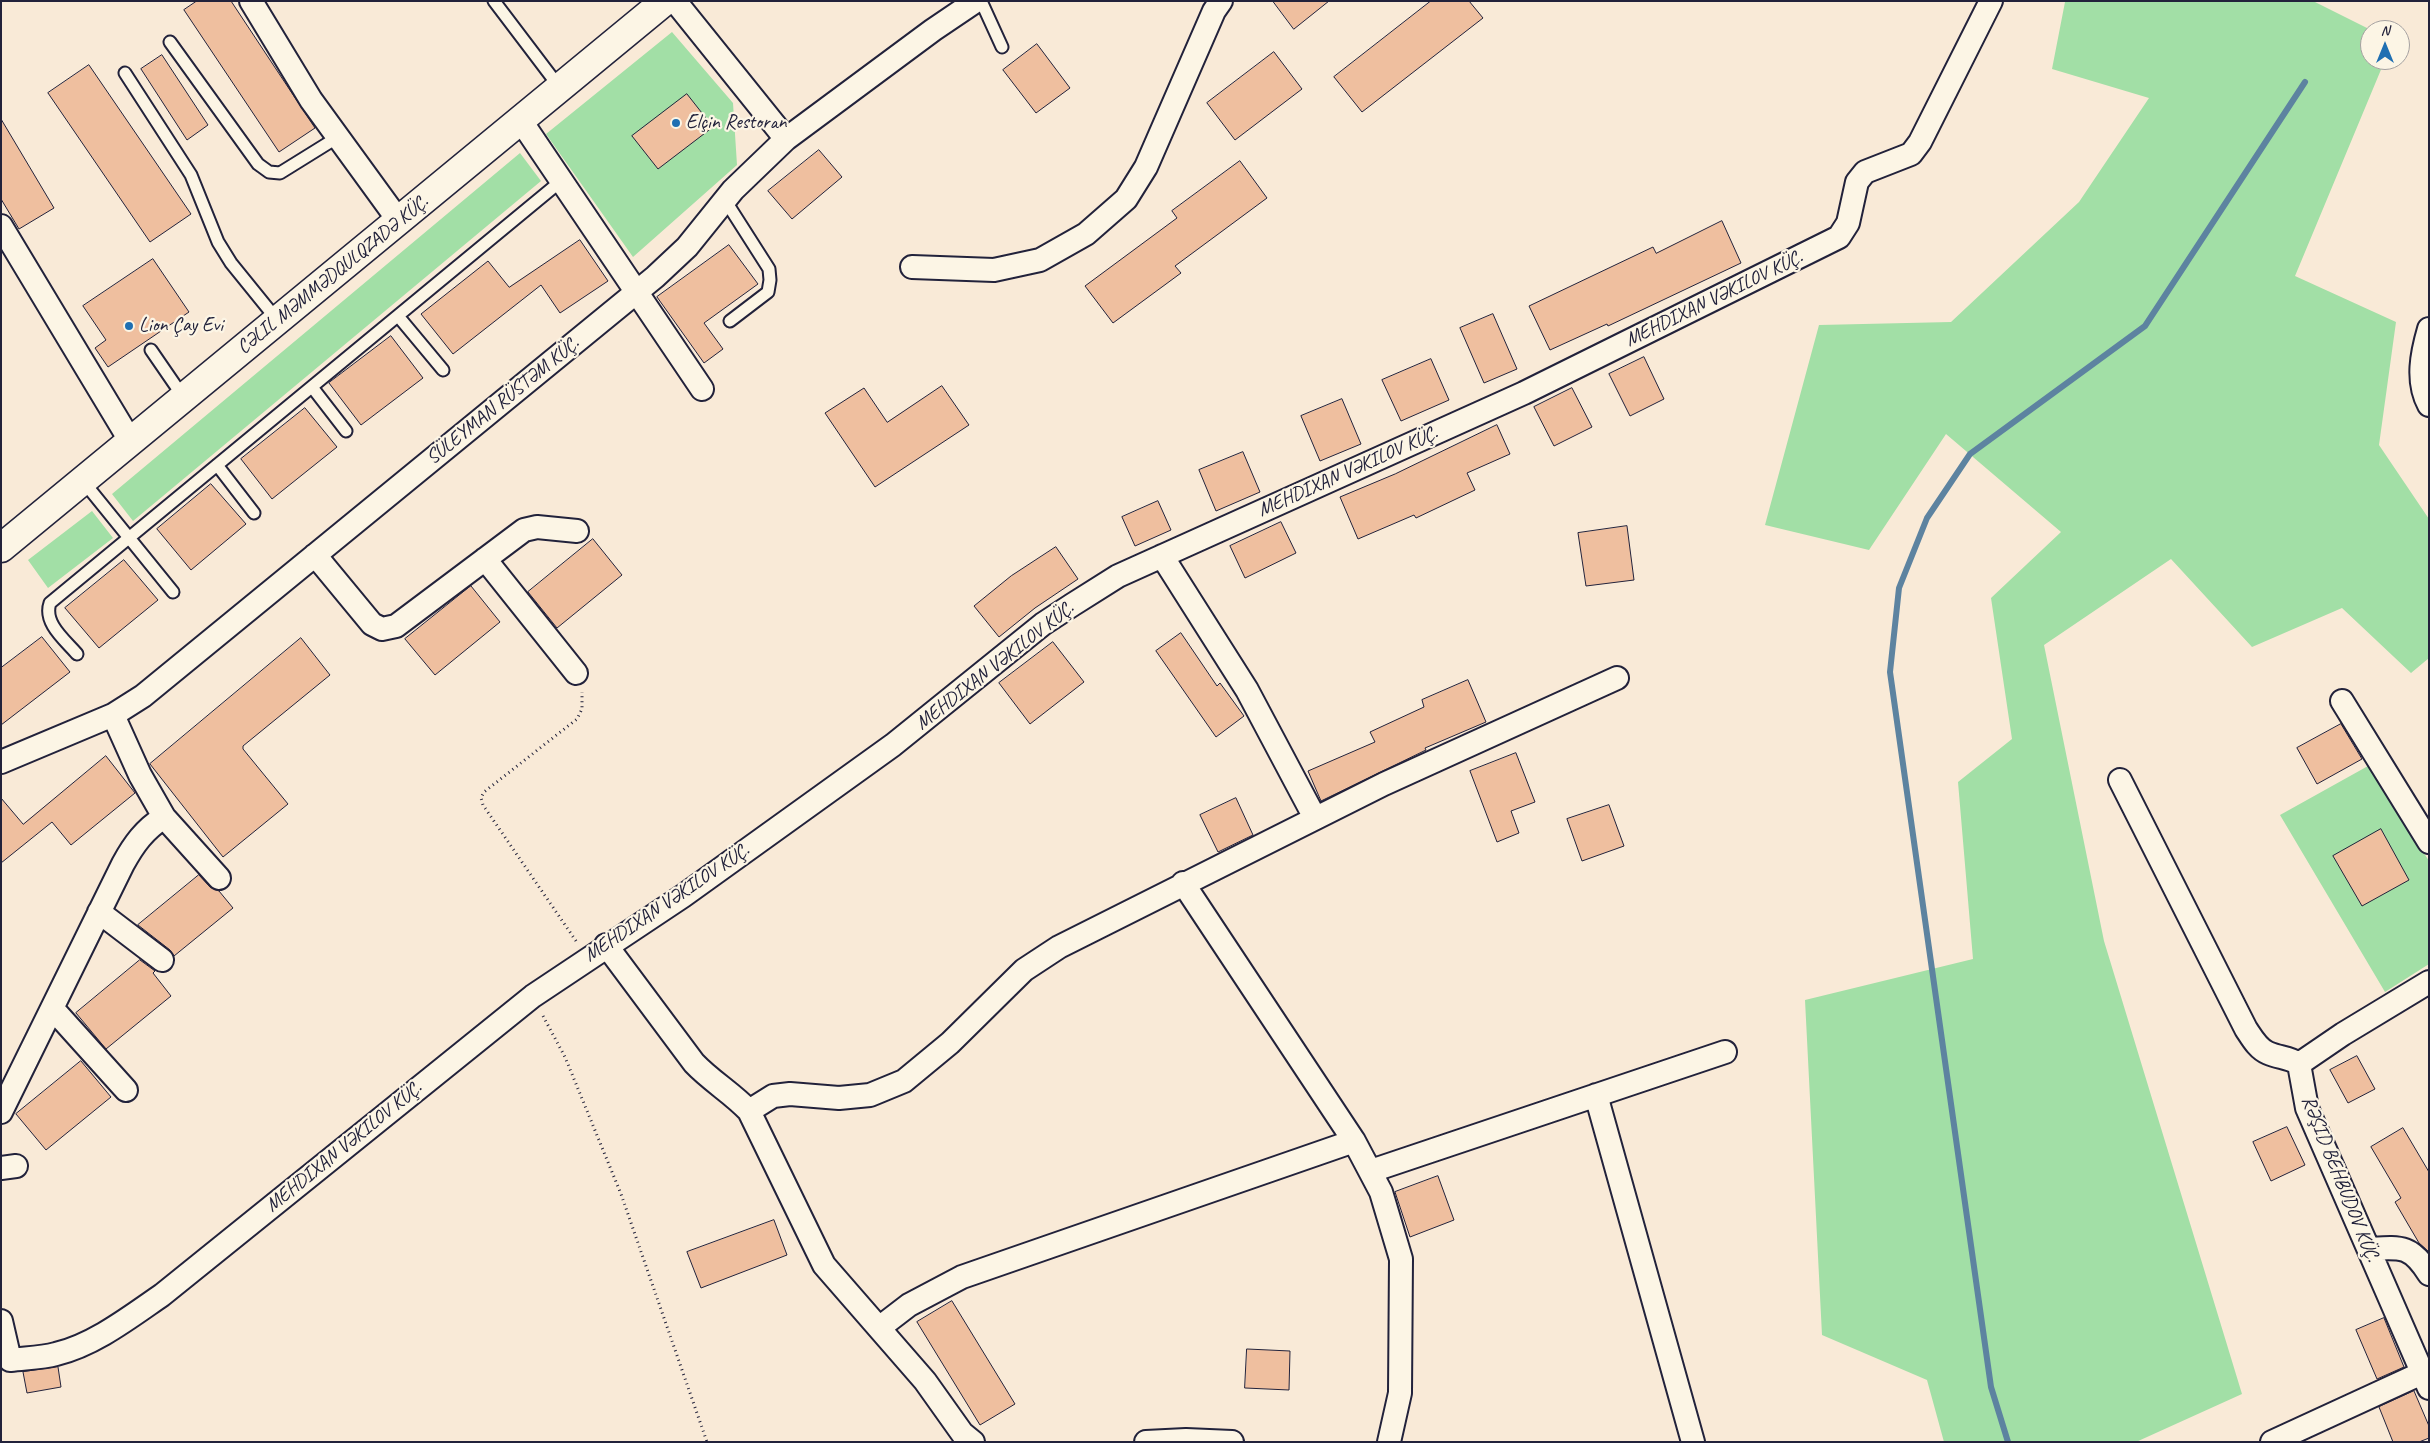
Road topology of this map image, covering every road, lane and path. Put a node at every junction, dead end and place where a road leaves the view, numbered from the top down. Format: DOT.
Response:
graph roads {
  1 [pos="250,1"];
  2 [pos="494,1"];
  3 [pos="676,1"];
  4 [pos="976,1"];
  5 [pos="981,1"];
  6 [pos="1220,1"];
  7 [pos="1991,1"];
  8 [pos="652,6"];
  9 [pos="170,42"];
  10 [pos="1002,47"];
  11 [pos="125,73"];
  12 [pos="560,88"];
  13 [pos="521,121"];
  14 [pos="338,137"];
  15 [pos="786,139"];
  16 [pos="561,181"];
  17 [pos="725,200"];
  18 [pos="399,221"];
  19 [pos="1,226"];
  20 [pos="912,267"];
  21 [pos="636,292"];
  22 [pos="398,316"];
  23 [pos="278,321"];
  24 [pos="730,321"];
  25 [pos="2429,329"];
  26 [pos="151,350"];
  27 [pos="443,370"];
  28 [pos="312,387"];
  29 [pos="702,389"];
  30 [pos="184,398"];
  31 [pos="2429,405"];
  32 [pos="346,430"];
  33 [pos="131,442"];
  34 [pos="217,465"];
  35 [pos="83,481"];
  36 [pos="254,513"];
  37 [pos="578,531"];
  38 [pos="129,537"];
  39 [pos="1,548"];
  40 [pos="315,555"];
  41 [pos="1162,556"];
  42 [pos="485,559"];
  43 [pos="174,592"];
  44 [pos="76,654"];
  45 [pos="576,673"];
  46 [pos="1617,678"];
  47 [pos="2342,701"];
  48 [pos="113,715"];
  49 [pos="1,762"];
  50 [pos="2120,780"];
  51 [pos="164,817"];
  52 [pos="1315,818"];
  53 [pos="2429,842"];
  54 [pos="219,878"];
  55 [pos="1183,883"];
  56 [pos="99,912"];
  57 [pos="597,951"];
  58 [pos="162,960"];
  59 [pos="2429,982"];
  60 [pos="533,996"];
  61 [pos="53,1009"];
  62 [pos="1725,1052"];
  63 [pos="2299,1064"];
  64 [pos="126,1090"];
  65 [pos="1596,1095"];
  66 [pos="749,1111"];
  67 [pos="1,1112"];
  68 [pos="1354,1141"];
  69 [pos="1371,1171"];
  70 [pos="2369,1249"];
  71 [pos="2429,1274"];
  72 [pos="1,1321"];
  73 [pos="879,1328"];
  74 [pos="2425,1380"];
  75 [pos="707,1442"];
  76 [pos="973,1442"];
  77 [pos="1146,1442"];
  78 [pos="1232,1442"];
  79 [pos="1389,1442"];
  80 [pos="1693,1442"];
  81 [pos="2272,1442"];
  1 -- 14 [label="street"];
  2 -- 12 [label="lane"];
  3 -- 15 [label="street"];
  4 -- 15 [label="street, SÜLEYMAN RÜSTƏM KÜÇ."];
  5 -- 10 [label="lane"];
  6 -- 20 [label="street"];
  7 -- 41 [label="street, MEHDIXAN VƏKILOV KÜÇ."];
  8 -- 12 [label="street, CƏLIL MƏMMƏDQULQZADƏ KÜÇ."];
  9 -- 14 [label="lane"];
  11 -- 23 [label="lane"];
  12 -- 13 [label="street, CƏLIL MƏMMƏDQULQZADƏ KÜÇ."];
  13 -- 16 [label="street"];
  13 -- 18 [label="street, CƏLIL MƏMMƏDQULQZADƏ KÜÇ."];
  14 -- 18 [label="street"];
  15 -- 17 [label="street, SÜLEYMAN RÜSTƏM KÜÇ."];
  16 -- 21 [label="street"];
  16 -- 22 [label="lane"];
  17 -- 21 [label="street, SÜLEYMAN RÜSTƏM KÜÇ."];
  17 -- 24 [label="lane"];
  18 -- 23 [label="street, CƏLIL MƏMMƏDQULQZADƏ KÜÇ."];
  19 -- 33 [label="street"];
  21 -- 29 [label="street"];
  21 -- 40 [label="street, SÜLEYMAN RÜSTƏM KÜÇ."];
  22 -- 27 [label="lane"];
  22 -- 28 [label="lane"];
  23 -- 30 [label="street, CƏLIL MƏMMƏDQULQZADƏ KÜÇ."];
  25 -- 31 [label="street"];
  26 -- 30 [label="lane"];
  28 -- 32 [label="lane"];
  28 -- 34 [label="lane"];
  30 -- 33 [label="street, CƏLIL MƏMMƏDQULQZADƏ KÜÇ."];
  33 -- 35 [label="street, CƏLIL MƏMMƏDQULQZADƏ KÜÇ."];
  34 -- 36 [label="lane"];
  34 -- 38 [label="lane"];
  35 -- 38 [label="lane"];
  35 -- 39 [label="street, CƏLIL MƏMMƏDQULQZADƏ KÜÇ."];
  37 -- 42 [label="street"];
  38 -- 43 [label="lane"];
  38 -- 44 [label="lane"];
  40 -- 42 [label="street"];
  40 -- 48 [label="street, SÜLEYMAN RÜSTƏM KÜÇ."];
  41 -- 52 [label="street"];
  41 -- 57 [label="street, MEHDIXAN VƏKILOV KÜÇ."];
  42 -- 45 [label="street"];
  45 -- 57 [label="path"];
  46 -- 52 [label="street"];
  47 -- 53 [label="street"];
  48 -- 49 [label="street, SÜLEYMAN RÜSTƏM KÜÇ."];
  48 -- 51 [label="street"];
  50 -- 63 [label="street"];
  51 -- 54 [label="street"];
  51 -- 56 [label="street"];
  52 -- 55 [label="street"];
  55 -- 66 [label="street"];
  55 -- 68 [label="street"];
  56 -- 58 [label="street"];
  56 -- 61 [label="street"];
  57 -- 60 [label="street, MEHDIXAN VƏKILOV KÜÇ."];
  57 -- 66 [label="street"];
  59 -- 63 [label="street"];
  60 -- 72 [label="street, MEHDIXAN VƏKILOV KÜÇ."];
  60 -- 75 [label="path"];
  61 -- 64 [label="street"];
  61 -- 67 [label="street"];
  62 -- 65 [label="street"];
  63 -- 70 [label="street, RƏŞID BEHBUDOV KÜÇ."];
  65 -- 69 [label="street"];
  65 -- 80 [label="street"];
  66 -- 73 [label="street"];
  68 -- 69 [label="street"];
  68 -- 73 [label="street"];
  69 -- 79 [label="street"];
  70 -- 71 [label="street"];
  70 -- 74 [label="street, RƏŞID BEHBUDOV KÜÇ."];
  73 -- 76 [label="street"];
  74 -- 81 [label="street"];
  77 -- 78 [label="street"];
}
